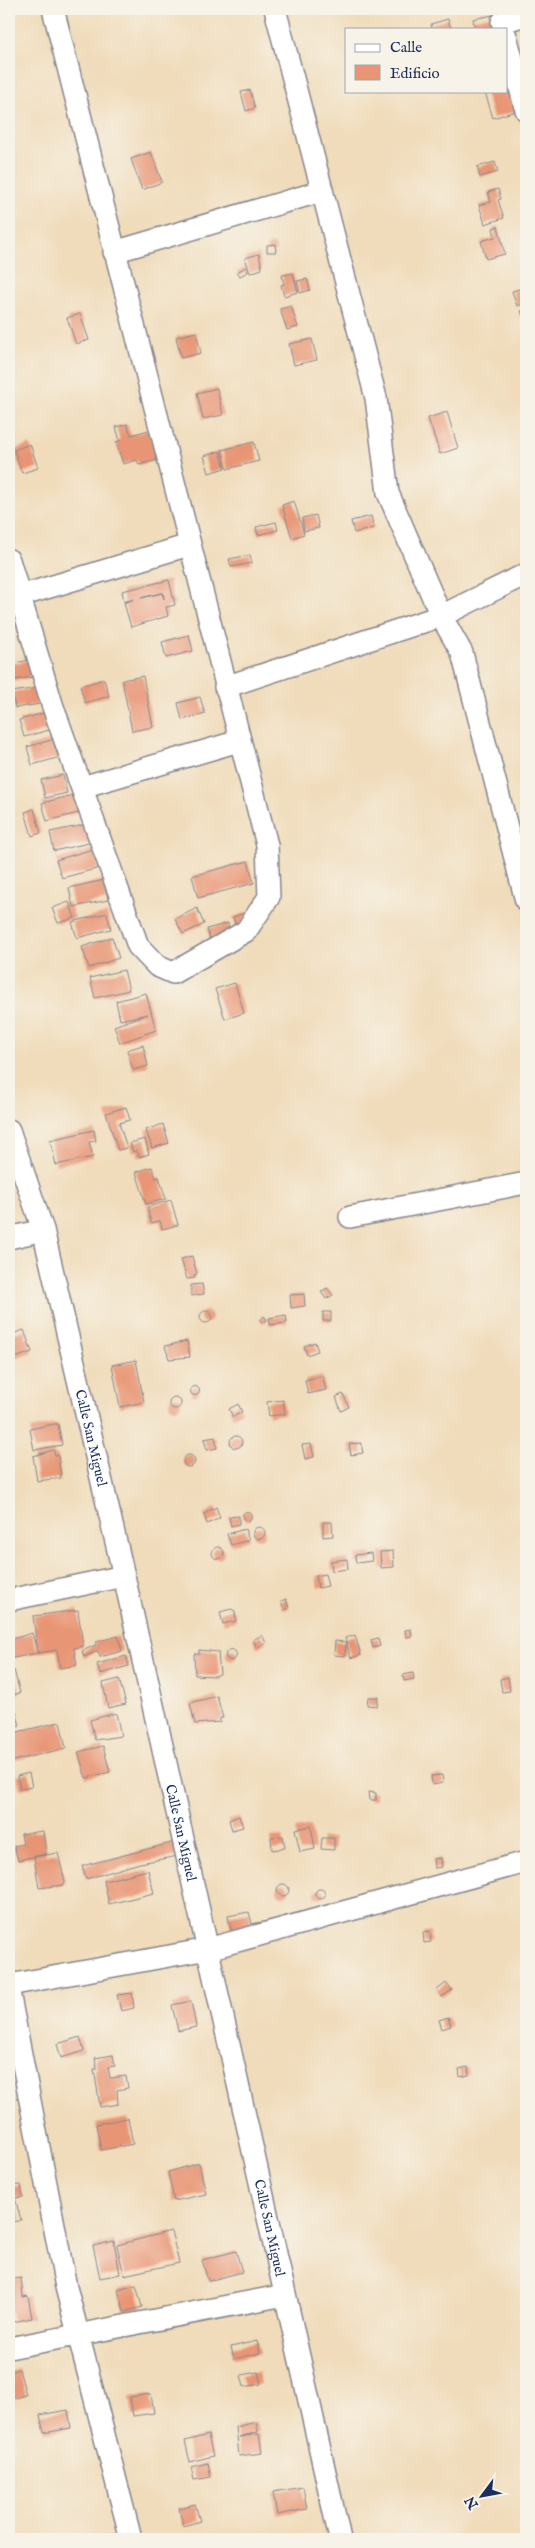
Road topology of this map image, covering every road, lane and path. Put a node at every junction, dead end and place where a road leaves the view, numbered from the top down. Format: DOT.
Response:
graph roads {
  1 [pos="52,9"];
  2 [pos="275,9"];
  3 [pos="526,15"];
  4 [pos="503,24"];
  5 [pos="508,43"];
  6 [pos="526,110"];
  7 [pos="322,191"];
  8 [pos="114,252"];
  9 [pos="189,545"];
  10 [pos="9,560"];
  11 [pos="526,574"];
  12 [pos="20,596"];
  13 [pos="441,616"];
  14 [pos="225,687"];
  15 [pos="240,741"];
  16 [pos="82,787"];
  17 [pos="526,901"];
  18 [pos="9,1130"];
  19 [pos="526,1183"];
  20 [pos="350,1217"];
  21 [pos="43,1230"];
  22 [pos="9,1238"];
  23 [pos="124,1576"];
  24 [pos="9,1600"];
  25 [pos="526,1862"];
  26 [pos="208,1949"];
  27 [pos="9,1985"];
  28 [pos="9,1992"];
  29 [pos="285,2295"];
  30 [pos="78,2333"];
  31 [pos="9,2348"];
  32 [pos="131,2539"];
  33 [pos="340,2539"];
  1 -- 8 [label="street"];
  2 -- 7 [label="street"];
  3 -- 4 [label="street"];
  5 -- 6 [label="street"];
  7 -- 8 [label="street"];
  7 -- 13 [label="street"];
  8 -- 9 [label="street"];
  9 -- 12 [label="street"];
  9 -- 14 [label="street"];
  10 -- 12 [label="street"];
  11 -- 13 [label="street"];
  12 -- 16 [label="street"];
  13 -- 14 [label="street"];
  13 -- 17 [label="street"];
  14 -- 15 [label="street"];
  15 -- 16 [label="street"];
  15 -- 16 [label="street"];
  18 -- 21 [label="street, Calle San Miguel"];
  19 -- 20 [label="street"];
  21 -- 22 [label="street"];
  21 -- 23 [label="street, Calle San Miguel"];
  23 -- 24 [label="street"];
  23 -- 26 [label="street, Calle San Miguel"];
  25 -- 26 [label="street"];
  26 -- 27 [label="street"];
  26 -- 29 [label="street, Calle San Miguel"];
  28 -- 30 [label="street"];
  29 -- 30 [label="street"];
  29 -- 33 [label="street, Calle San Miguel"];
  30 -- 31 [label="street"];
  30 -- 32 [label="street"];
}
